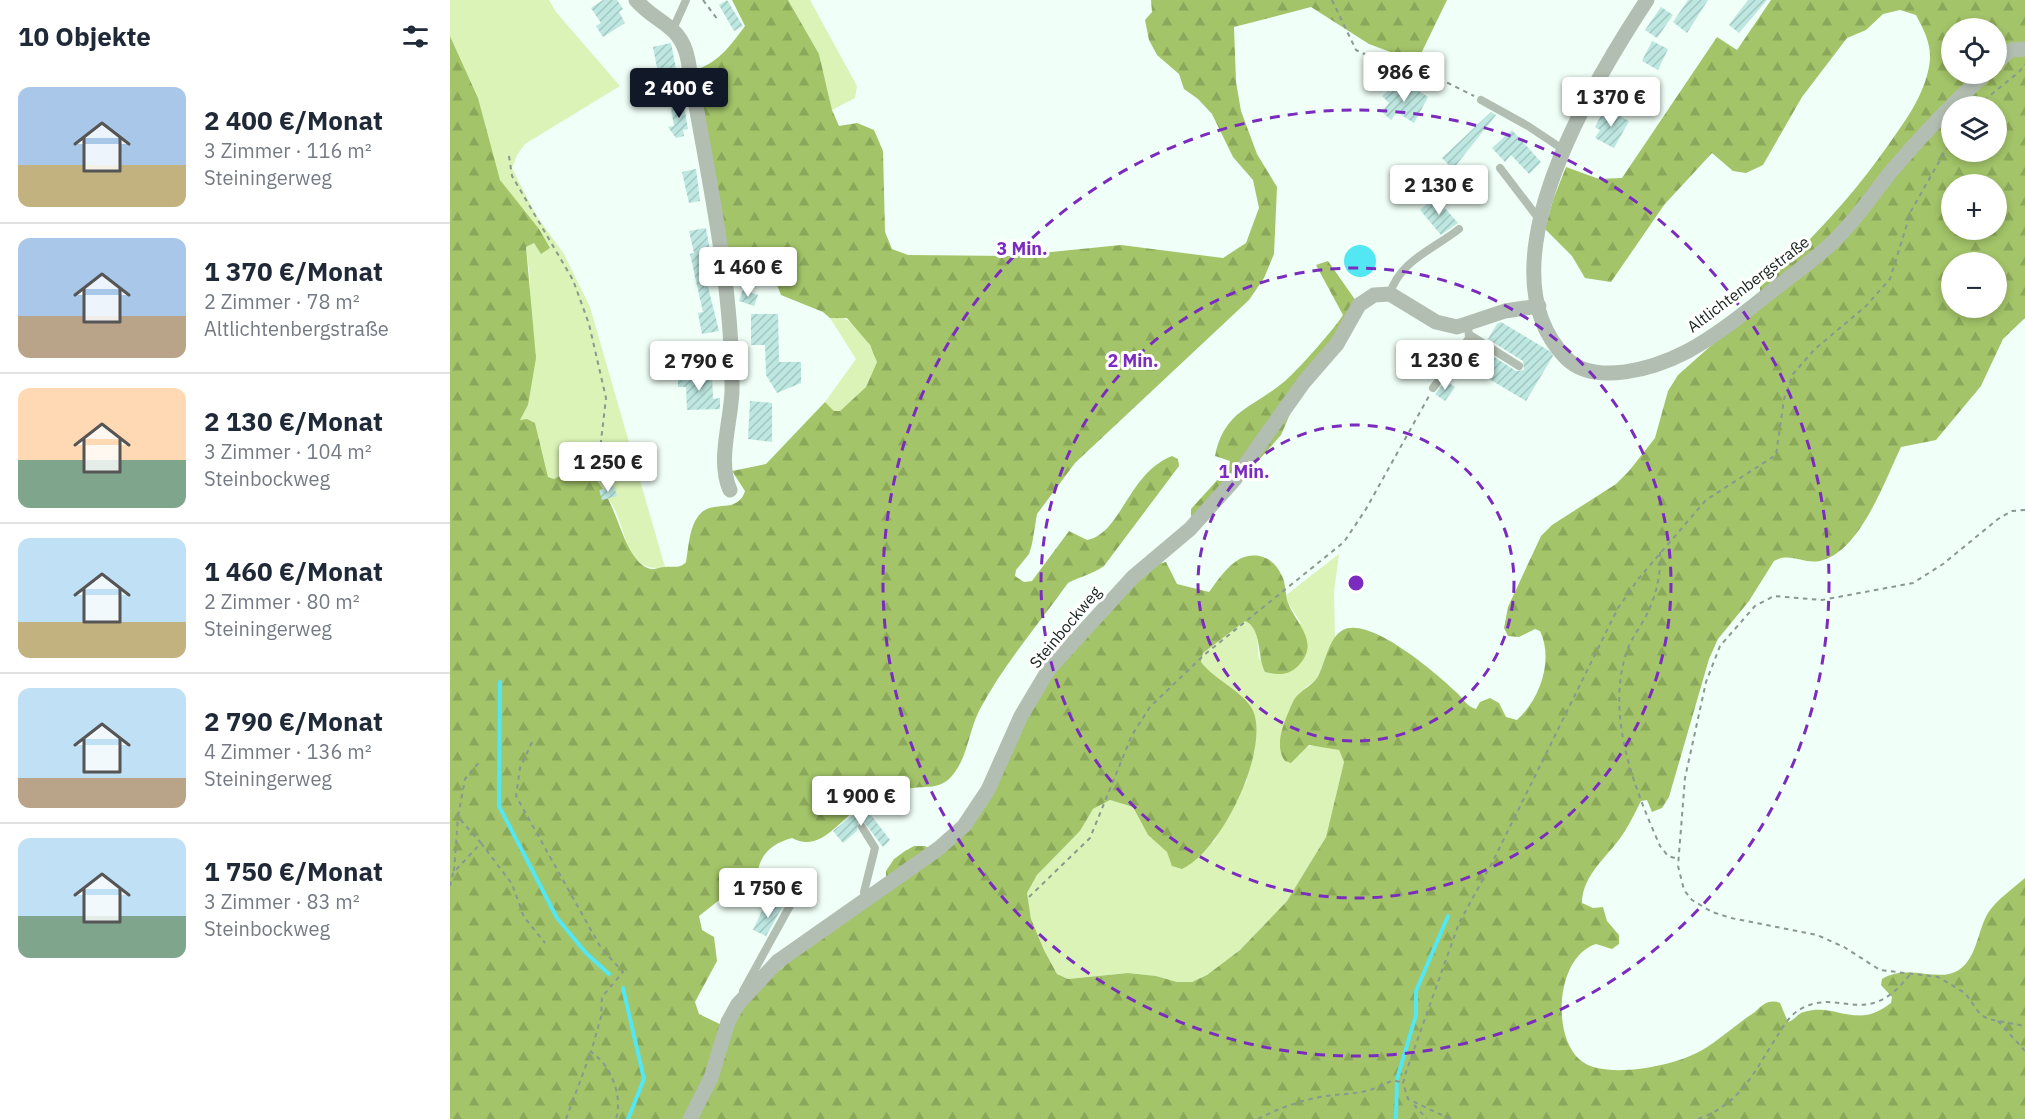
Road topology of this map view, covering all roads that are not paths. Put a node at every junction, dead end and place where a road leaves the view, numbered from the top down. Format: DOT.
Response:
graph roads {
  1 [pos="636,0"];
  2 [pos="686,0"];
  3 [pos="1647,0"];
  4 [pos="673,29"];
  5 [pos="2025,49"];
  6 [pos="2007,53"];
  7 [pos="1974,84"];
  8 [pos="1481,100"];
  9 [pos="1564,150"];
  10 [pos="1500,168"];
  11 [pos="1539,219"];
  12 [pos="1459,229"];
  13 [pos="1390,294"];
  14 [pos="1354,295"];
  15 [pos="1374,295"];
  16 [pos="1539,306"];
  17 [pos="1469,330"];
  18 [pos="1519,366"];
  19 [pos="1433,388"];
  20 [pos="729,490"];
  21 [pos="862,827"];
  22 [pos="790,876"];
  23 [pos="865,900"];
  24 [pos="738,1004"];
  25 [pos="690,1119"];
  1 -- 4 [label="street"];
  2 -- 4 [label="lane"];
  3 -- 9 [label="street, Altlichtenbergstraße"];
  4 -- 20 [label="street"];
  5 -- 6 [label="street"];
  7 -- 16 [label="street, Altlichtenbergstraße"];
  8 -- 9 [label="lane"];
  9 -- 11 [label="street, Altlichtenbergstraße"];
  10 -- 11 [label="lane"];
  11 -- 16 [label="street, Altlichtenbergstraße"];
  12 -- 13 [label="lane"];
  13 -- 15 [label="street"];
  13 -- 17 [label="street"];
  14 -- 15 [label="lane"];
  15 -- 23 [label="street, Steinbockweg"];
  16 -- 17 [label="street"];
  17 -- 18 [label="lane"];
  17 -- 19 [label="lane"];
  21 -- 23 [label="lane"];
  22 -- 24 [label="lane"];
  23 -- 24 [label="street, Steinbockweg"];
  24 -- 25 [label="street, Steinbockweg"];
}
